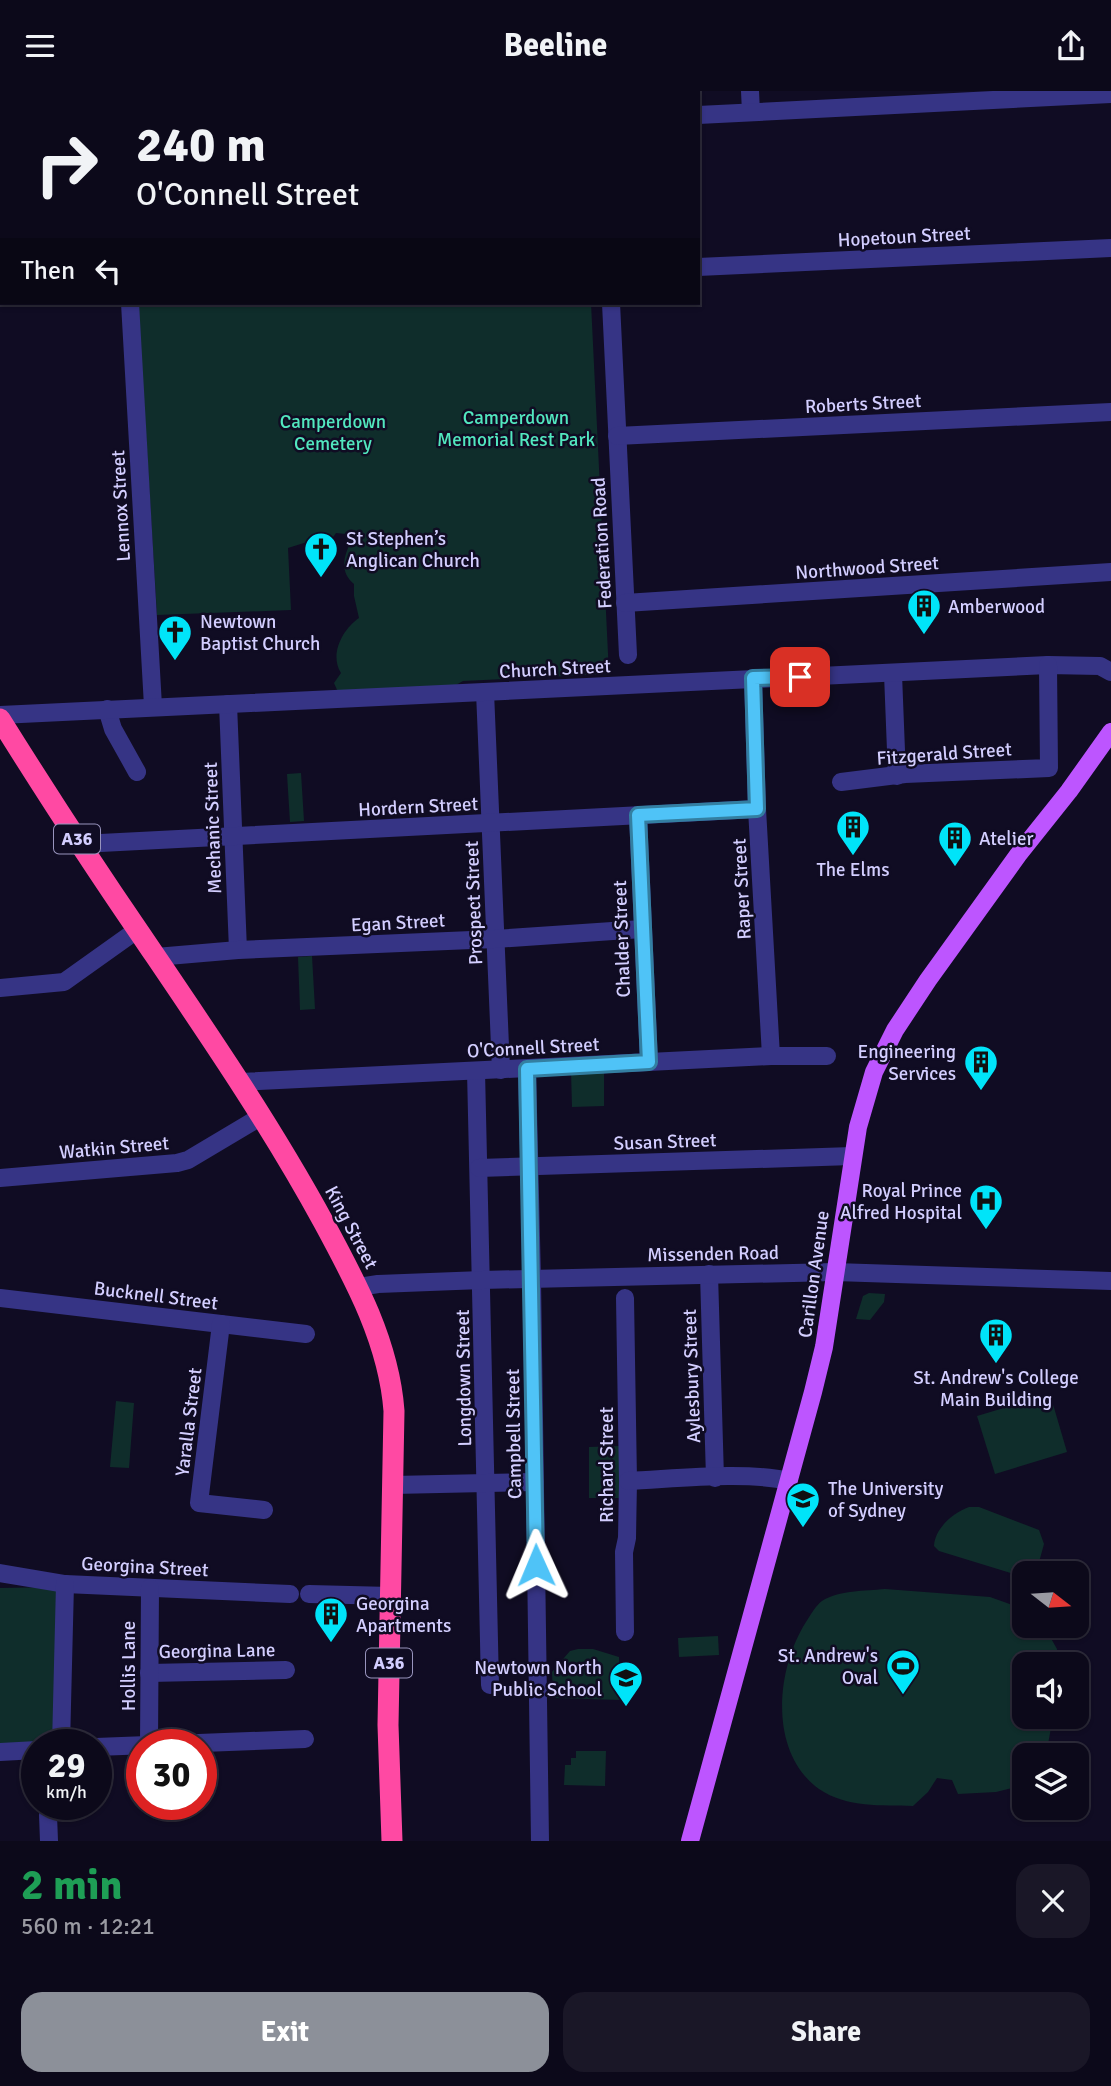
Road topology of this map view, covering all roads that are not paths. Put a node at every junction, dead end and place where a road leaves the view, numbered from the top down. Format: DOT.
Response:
graph roads {
  1 [pos="750,91"];
  2 [pos="1111,94"];
  3 [pos="751,112"];
  4 [pos="700,115"];
  5 [pos="1111,248"];
  6 [pos="700,267"];
  7 [pos="130,305"];
  8 [pos="611,305"];
  9 [pos="1111,412"];
  10 [pos="617,436"];
  11 [pos="1111,572"];
  12 [pos="625,604"];
  13 [pos="628,655"];
  14 [pos="1048,666"];
  15 [pos="1111,672"];
  16 [pos="893,674"];
  17 [pos="753,678"];
  18 [pos="485,692"];
  19 [pos="228,703"];
  20 [pos="153,706"];
  21 [pos="107,709"];
  22 [pos="0,717"];
  23 [pos="1111,732"];
  24 [pos="137,772"];
  25 [pos="897,776"];
  26 [pos="841,782"];
  27 [pos="757,809"];
  28 [pos="638,815"];
  29 [pos="490,823"];
  30 [pos="234,836"];
  31 [pos="81,844"];
  32 [pos="642,929"];
  33 [pos="137,930"];
  34 [pos="495,939"];
  35 [pos="239,950"];
  36 [pos="156,957"];
  37 [pos="0,988"];
  38 [pos="771,1056"];
  39 [pos="827,1056"];
  40 [pos="649,1062"];
  41 [pos="527,1069"];
  42 [pos="501,1070"];
  43 [pos="476,1071"];
  44 [pos="241,1082"];
  45 [pos="262,1116"];
  46 [pos="852,1156"];
  47 [pos="530,1167"];
  48 [pos="479,1168"];
  49 [pos="0,1178"];
  50 [pos="835,1272"];
  51 [pos="709,1274"];
  52 [pos="533,1279"];
  53 [pos="482,1280"];
  54 [pos="1111,1281"];
  55 [pos="359,1287"];
  56 [pos="0,1298"];
  57 [pos="625,1298"];
  58 [pos="221,1324"];
  59 [pos="306,1334"];
  60 [pos="715,1478"];
  61 [pos="628,1481"];
  62 [pos="789,1481"];
  63 [pos="535,1482"];
  64 [pos="485,1483"];
  65 [pos="393,1485"];
  66 [pos="264,1510"];
  67 [pos="0,1573"];
  68 [pos="65,1584"];
  69 [pos="150,1588"];
  70 [pos="290,1594"];
  71 [pos="309,1594"];
  72 [pos="391,1596"];
  73 [pos="625,1632"];
  74 [pos="286,1670"];
  75 [pos="149,1673"];
  76 [pos="490,1685"];
  77 [pos="61,1729"];
  78 [pos="149,1729"];
  79 [pos="305,1738"];
  80 [pos="217,1741"];
  81 [pos="21,1751"];
  82 [pos="0,1752"];
  83 [pos="48,1820"];
  84 [pos="49,1841"];
  85 [pos="392,1841"];
  86 [pos="540,1841"];
  87 [pos="690,1841"];
  1 -- 3 [label="street"];
  2 -- 3 [label="street"];
  3 -- 4 [label="street"];
  5 -- 6 [label="street, Hopetoun Street"];
  7 -- 20 [label="street, Lennox Street"];
  8 -- 10 [label="street, Federation Road"];
  9 -- 10 [label="street, Roberts Street"];
  10 -- 12 [label="street, Federation Road"];
  11 -- 12 [label="street, Northwood Street"];
  12 -- 13 [label="street, Federation Road"];
  14 -- 15 [label="street, Church Street"];
  14 -- 16 [label="street, Church Street"];
  14 -- 25 [label="street, Fitzgerald Street"];
  16 -- 17 [label="street, Church Street"];
  16 -- 25 [label="street"];
  17 -- 18 [label="street, Church Street"];
  17 -- 27 [label="street, Raper Street"];
  18 -- 19 [label="street, Church Street"];
  18 -- 29 [label="street, Prospect Street"];
  19 -- 20 [label="street, Church Street"];
  19 -- 30 [label="street, Mechanic Street"];
  20 -- 21 [label="street, Church Street"];
  21 -- 22 [label="street, Church Street"];
  21 -- 24 [label="street"];
  22 -- 31 [label="highway, King Street / A36"];
  23 -- 46 [label="main road, Carillon Avenue"];
  25 -- 26 [label="street, Fitzgerald Street"];
  27 -- 28 [label="street, Hordern Street"];
  27 -- 38 [label="street, Raper Street"];
  28 -- 29 [label="street, Hordern Street"];
  28 -- 32 [label="street, Chalder Street"];
  29 -- 30 [label="street, Hordern Street"];
  29 -- 34 [label="street, Prospect Street"];
  30 -- 31 [label="street, Hordern Street"];
  30 -- 35 [label="street, Mechanic Street"];
  31 -- 33 [label="highway, King Street / A36"];
  32 -- 34 [label="street, Egan Street"];
  32 -- 40 [label="street, Chalder Street"];
  33 -- 36 [label="highway, King Street / A36"];
  33 -- 37 [label="street"];
  34 -- 35 [label="street, Egan Street"];
  34 -- 42 [label="street, Prospect Street"];
  35 -- 36 [label="street, Egan Street"];
  36 -- 44 [label="highway, King Street / A36"];
  38 -- 39 [label="street, O'Connell Street"];
  38 -- 40 [label="street, O'Connell Street"];
  40 -- 41 [label="street, O'Connell Street"];
  41 -- 42 [label="street, O'Connell Street"];
  41 -- 47 [label="street, Campbell Street"];
  42 -- 43 [label="street, O'Connell Street"];
  43 -- 44 [label="street, O'Connell Street"];
  43 -- 48 [label="street, Longdown Street"];
  44 -- 45 [label="highway, King Street / A36"];
  45 -- 49 [label="street, Watkin Street"];
  45 -- 55 [label="highway, King Street / A36"];
  46 -- 47 [label="street, Susan Street"];
  46 -- 50 [label="main road, Carillon Avenue"];
  47 -- 48 [label="street, Susan Street"];
  47 -- 52 [label="street, Campbell Street"];
  48 -- 53 [label="street, Longdown Street"];
  50 -- 51 [label="street, Missenden Road"];
  50 -- 54 [label="street, Missenden Road"];
  50 -- 62 [label="main road, Carillon Avenue"];
  51 -- 52 [label="street, Missenden Road"];
  51 -- 60 [label="street, Aylesbury Street"];
  52 -- 53 [label="street, Missenden Road"];
  52 -- 63 [label="street, Campbell Street"];
  53 -- 55 [label="street, Missenden Road"];
  53 -- 64 [label="street, Longdown Street"];
  55 -- 65 [label="highway, King Street / A36"];
  56 -- 58 [label="street, Bucknell Street"];
  57 -- 61 [label="street, Richard Street"];
  58 -- 59 [label="street, Bucknell Street"];
  58 -- 66 [label="street, Yaralla Street"];
  60 -- 61 [label="street"];
  60 -- 62 [label="street"];
  61 -- 73 [label="street, Richard Street"];
  62 -- 87 [label="main road, Carillon Avenue"];
  63 -- 64 [label="street"];
  63 -- 86 [label="street, Campbell Street"];
  64 -- 65 [label="street"];
  64 -- 76 [label="street, Longdown Street"];
  65 -- 72 [label="highway, King Street / A36"];
  67 -- 68 [label="street, Georgina Street"];
  68 -- 69 [label="street, Georgina Street"];
  68 -- 77 [label="street"];
  69 -- 70 [label="street, Georgina Street"];
  69 -- 75 [label="street, Hollis Lane"];
  71 -- 72 [label="street"];
  72 -- 85 [label="highway, King Street / A36"];
  74 -- 75 [label="street, Georgina Lane"];
  75 -- 78 [label="street, Hollis Lane"];
  79 -- 80 [label="street"];
  81 -- 82 [label="street"];
  83 -- 84 [label="street"];
}
